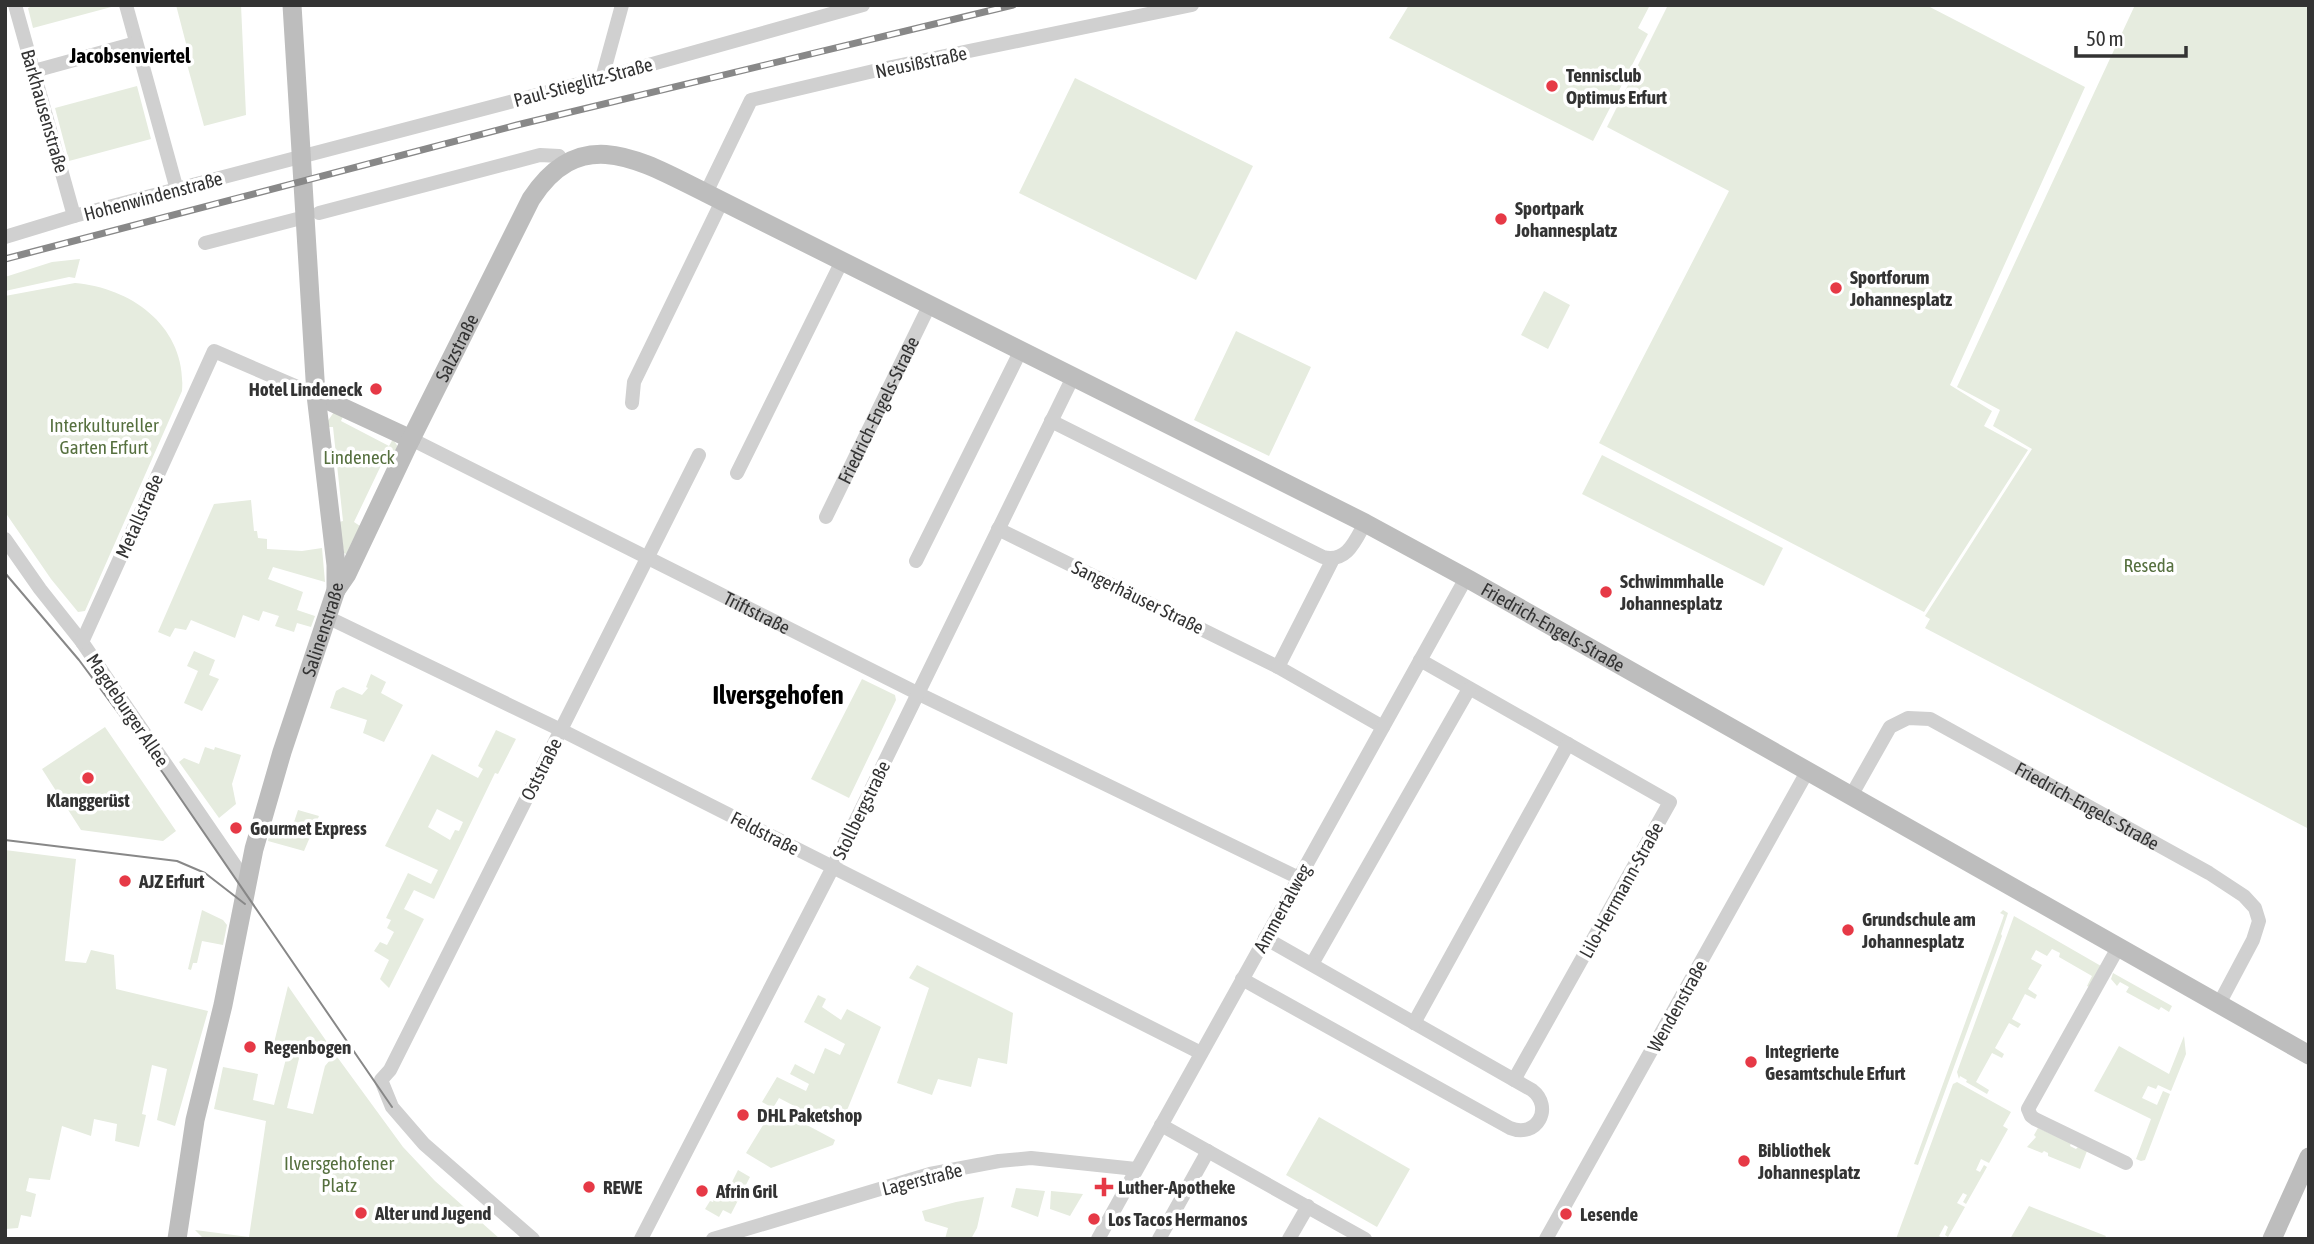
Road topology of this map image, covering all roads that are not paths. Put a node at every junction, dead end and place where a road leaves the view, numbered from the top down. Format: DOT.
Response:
graph roads {
  1 [pos="15,5"];
  2 [pos="126,5"];
  3 [pos="292,5"];
  4 [pos="622,5"];
  5 [pos="863,5"];
  6 [pos="1192,5"];
  7 [pos="136,43"];
  8 [pos="34,71"];
  9 [pos="601,78"];
  10 [pos="620,155"];
  11 [pos="301,156"];
  12 [pos="564,164"];
  13 [pos="177,190"];
  14 [pos="714,197"];
  15 [pos="312,215"];
  16 [pos="75,216"];
  17 [pos="5,237"];
  18 [pos="205,243"];
  19 [pos="842,261"];
  20 [pos="930,304"];
  21 [pos="1021,350"];
  22 [pos="214,351"];
  23 [pos="1073,377"];
  24 [pos="316,395"];
  25 [pos="632,403"];
  26 [pos="1051,421"];
  27 [pos="411,439"];
  28 [pos="699,455"];
  29 [pos="737,473"];
  30 [pos="826,517"];
  31 [pos="1365,523"];
  32 [pos="998,529"];
  33 [pos="5,539"];
  34 [pos="647,558"];
  35 [pos="1333,559"];
  36 [pos="916,561"];
  37 [pos="1466,578"];
  38 [pos="336,590"];
  39 [pos="327,617"];
  40 [pos="82,642"];
  41 [pos="1420,660"];
  42 [pos="1278,667"];
  43 [pos="1469,688"];
  44 [pos="919,694"];
  45 [pos="1383,727"];
  46 [pos="561,730"];
  47 [pos="1568,744"];
  48 [pos="1807,772"];
  49 [pos="1851,796"];
  50 [pos="833,867"];
  51 [pos="1299,878"];
  52 [pos="247,883"];
  53 [pos="1265,938"];
  54 [pos="2119,946"];
  55 [pos="1312,964"];
  56 [pos="1242,979"];
  57 [pos="2219,1004"];
  58 [pos="1414,1023"];
  59 [pos="1201,1053"];
  60 [pos="2309,1055"];
  61 [pos="1514,1080"];
  62 [pos="1161,1125"];
  63 [pos="1208,1152"];
  64 [pos="2309,1157"];
  65 [pos="2126,1163"];
  66 [pos="1136,1169"];
  67 [pos="1308,1206"];
  68 [pos="177,1239"];
  69 [pos="533,1239"];
  70 [pos="641,1239"];
  71 [pos="713,1239"];
  72 [pos="1098,1239"];
  73 [pos="1159,1239"];
  74 [pos="1289,1239"];
  75 [pos="1365,1239"];
  76 [pos="1546,1239"];
  77 [pos="2272,1239"];
  1 -- 8 [label="street, Barkhausenstraße"];
  2 -- 7 [label="street"];
  3 -- 11 [label="street, Salinenstraße"];
  4 -- 9 [label="street"];
  5 -- 9 [label="street, Paul-Stieglitz-Straße"];
  6 -- 14 [label="street, Neusißstraße"];
  7 -- 8 [label="street"];
  7 -- 13 [label="street"];
  8 -- 16 [label="street, Barkhausenstraße"];
  9 -- 11 [label="street, Paul-Stieglitz-Straße"];
  10 -- 12 [label="street, Salzstraße"];
  10 -- 14 [label="street, Friedrich-Engels-Straße"];
  11 -- 13 [label="street, Hohenwindenstraße"];
  11 -- 15 [label="street, Salinenstraße"];
  12 -- 15 [label="street"];
  12 -- 27 [label="street, Salzstraße"];
  13 -- 16 [label="street, Hohenwindenstraße"];
  14 -- 19 [label="street, Friedrich-Engels-Straße"];
  14 -- 25 [label="street"];
  15 -- 18 [label="street"];
  15 -- 24 [label="street, Salinenstraße"];
  16 -- 17 [label="street, Hohenwindenstraße"];
  19 -- 20 [label="street, Friedrich-Engels-Straße"];
  19 -- 29 [label="street"];
  20 -- 21 [label="street, Friedrich-Engels-Straße"];
  20 -- 30 [label="street, Friedrich-Engels-Straße"];
  21 -- 23 [label="street, Friedrich-Engels-Straße"];
  21 -- 36 [label="street"];
  22 -- 24 [label="street, Triftstraße"];
  22 -- 40 [label="street, Metallstraße"];
  23 -- 26 [label="street, Stollbergstraße"];
  23 -- 31 [label="street, Friedrich-Engels-Straße"];
  24 -- 27 [label="street, Triftstraße"];
  24 -- 38 [label="street, Salinenstraße"];
  26 -- 32 [label="street, Stollbergstraße"];
  26 -- 35 [label="street"];
  27 -- 34 [label="street, Triftstraße"];
  27 -- 38 [label="street, Salzstraße"];
  28 -- 34 [label="street, Oststraße"];
  31 -- 35 [label="street"];
  31 -- 37 [label="street, Friedrich-Engels-Straße"];
  32 -- 42 [label="street, Sangerhäuser Straße"];
  32 -- 44 [label="street, Stollbergstraße"];
  33 -- 40 [label="street, Magdeburger Allee"];
  34 -- 44 [label="street, Triftstraße"];
  34 -- 46 [label="street, Oststraße"];
  35 -- 42 [label="street"];
  37 -- 41 [label="street, Ammertalweg"];
  37 -- 48 [label="street, Friedrich-Engels-Straße"];
  38 -- 39 [label="street, Salinenstraße"];
  39 -- 46 [label="street, Feldstraße"];
  39 -- 52 [label="street, Salinenstraße"];
  40 -- 52 [label="street, Magdeburger Allee"];
  41 -- 43 [label="street, Lilo-Herrmann-Straße"];
  41 -- 45 [label="street, Ammertalweg"];
  42 -- 45 [label="street, Sangerhäuser Straße"];
  43 -- 47 [label="street, Lilo-Herrmann-Straße"];
  43 -- 55 [label="street"];
  44 -- 50 [label="street, Stollbergstraße"];
  44 -- 51 [label="street, Triftstraße"];
  45 -- 51 [label="street, Ammertalweg"];
  46 -- 50 [label="street, Feldstraße"];
  46 -- 69 [label="street, Oststraße"];
  47 -- 58 [label="street"];
  47 -- 61 [label="street, Lilo-Herrmann-Straße"];
  48 -- 49 [label="street, Friedrich-Engels-Straße"];
  48 -- 76 [label="street, Wendenstraße"];
  49 -- 54 [label="street, Friedrich-Engels-Straße"];
  49 -- 57 [label="street, Friedrich-Engels-Straße"];
  50 -- 59 [label="street, Feldstraße"];
  50 -- 70 [label="street, Stollbergstraße"];
  51 -- 53 [label="street, Ammertalweg"];
  52 -- 68 [label="street, Salinenstraße"];
  53 -- 55 [label="street"];
  53 -- 56 [label="street, Ammertalweg"];
  54 -- 57 [label="street, Friedrich-Engels-Straße"];
  54 -- 65 [label="street"];
  55 -- 58 [label="street"];
  56 -- 59 [label="street, Ammertalweg"];
  56 -- 61 [label="street"];
  57 -- 60 [label="street, Friedrich-Engels-Straße"];
  58 -- 61 [label="street"];
  59 -- 62 [label="street, Ammertalweg"];
  62 -- 63 [label="street"];
  62 -- 66 [label="street, Ammertalweg"];
  63 -- 67 [label="street"];
  63 -- 73 [label="street"];
  64 -- 77 [label="street"];
  66 -- 71 [label="street, Lagerstraße"];
  66 -- 72 [label="street, Ammertalweg"];
  67 -- 74 [label="street"];
  67 -- 75 [label="street"];
}
